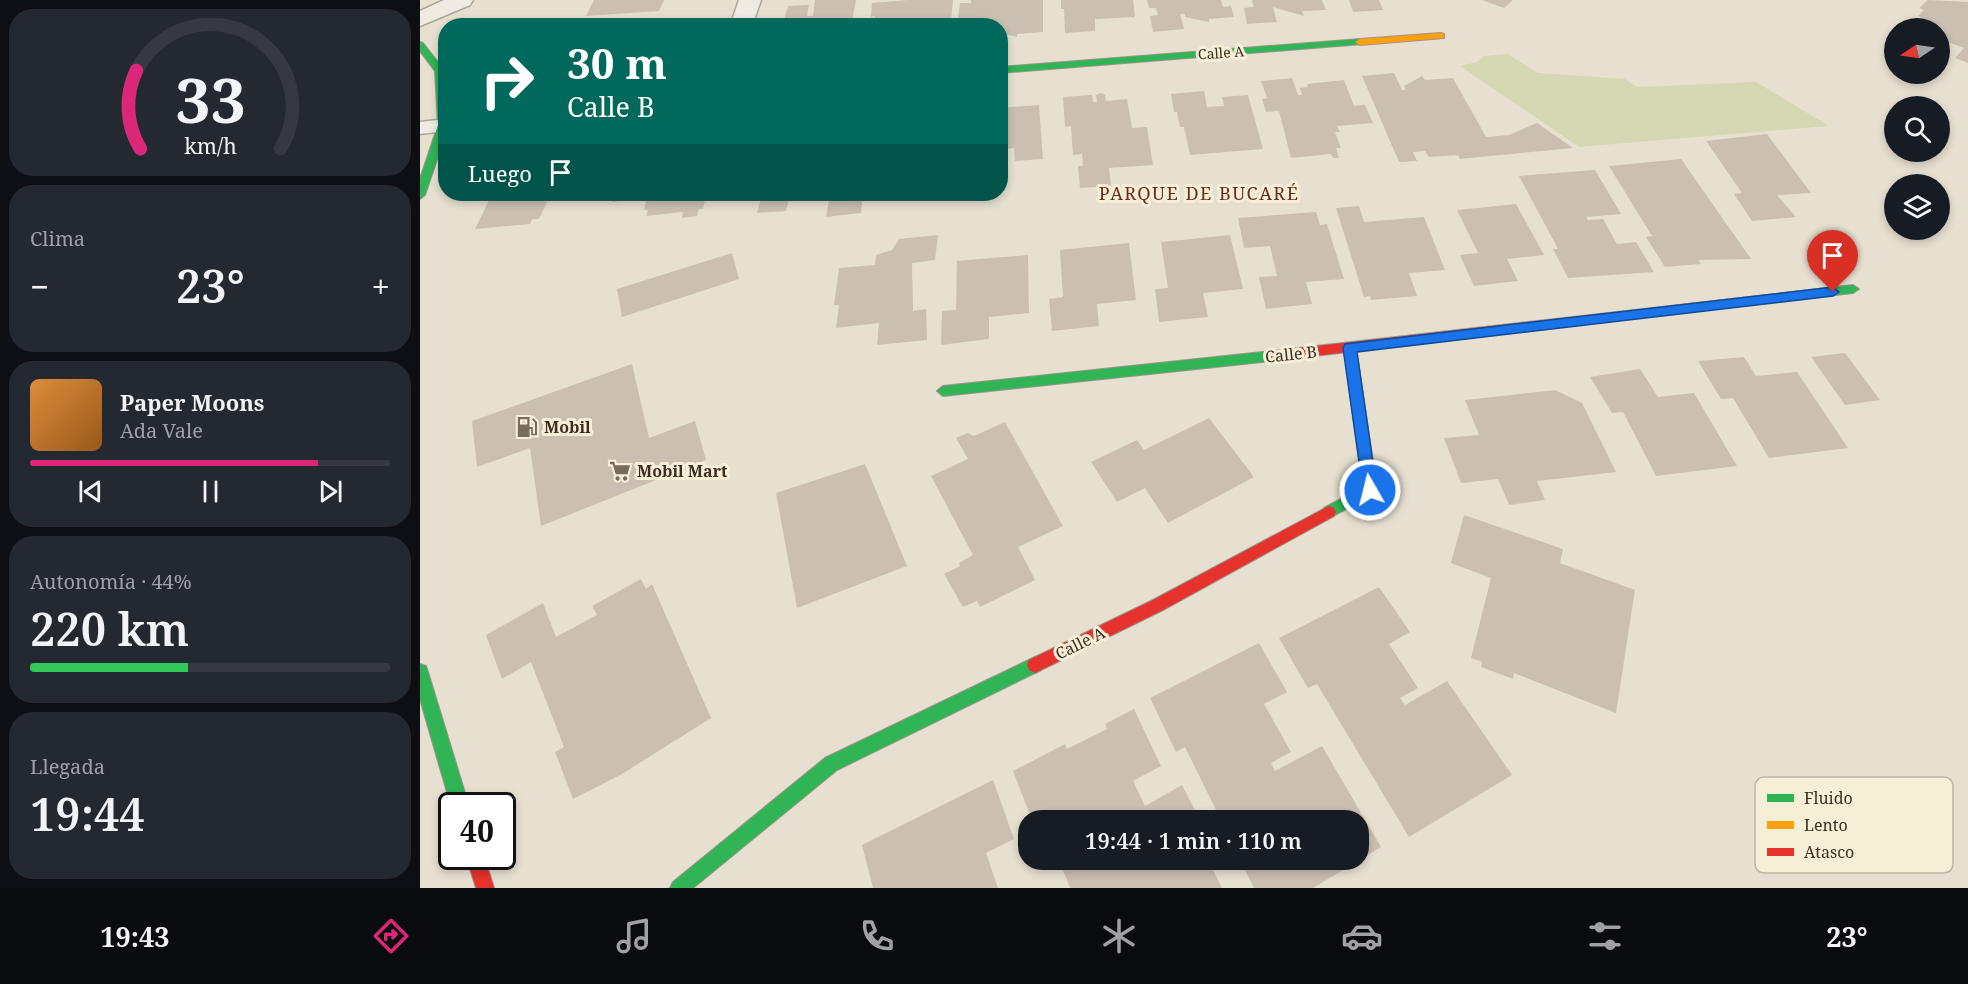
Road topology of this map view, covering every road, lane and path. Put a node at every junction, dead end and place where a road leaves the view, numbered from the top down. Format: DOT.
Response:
graph roads {
  1 [pos="462,0"];
  2 [pos="750,0"];
  3 [pos="744,18"];
  4 [pos="420,19"];
  5 [pos="1441,36"];
  6 [pos="420,45"];
  7 [pos="438,68"];
  8 [pos="1008,69"];
  9 [pos="438,98"];
  10 [pos="436,126"];
  11 [pos="420,195"];
  12 [pos="1853,289"];
  13 [pos="1350,348"];
  14 [pos="943,391"];
  15 [pos="420,672"];
  16 [pos="456,792"];
  17 [pos="479,870"];
  18 [pos="484,888"];
  19 [pos="679,888"];
  1 -- 4 [label="street"];
  2 -- 3 [label="street"];
  5 -- 8 [label="street, Calle A"];
  6 -- 7 [label="street"];
  9 -- 10 [label="street"];
  10 -- 11 [label="street"];
  12 -- 13 [label="street, Calle B"];
  13 -- 14 [label="street, Calle B"];
  13 -- 19 [label="street, Calle A"];
  15 -- 16 [label="street"];
  17 -- 18 [label="street"];
}
